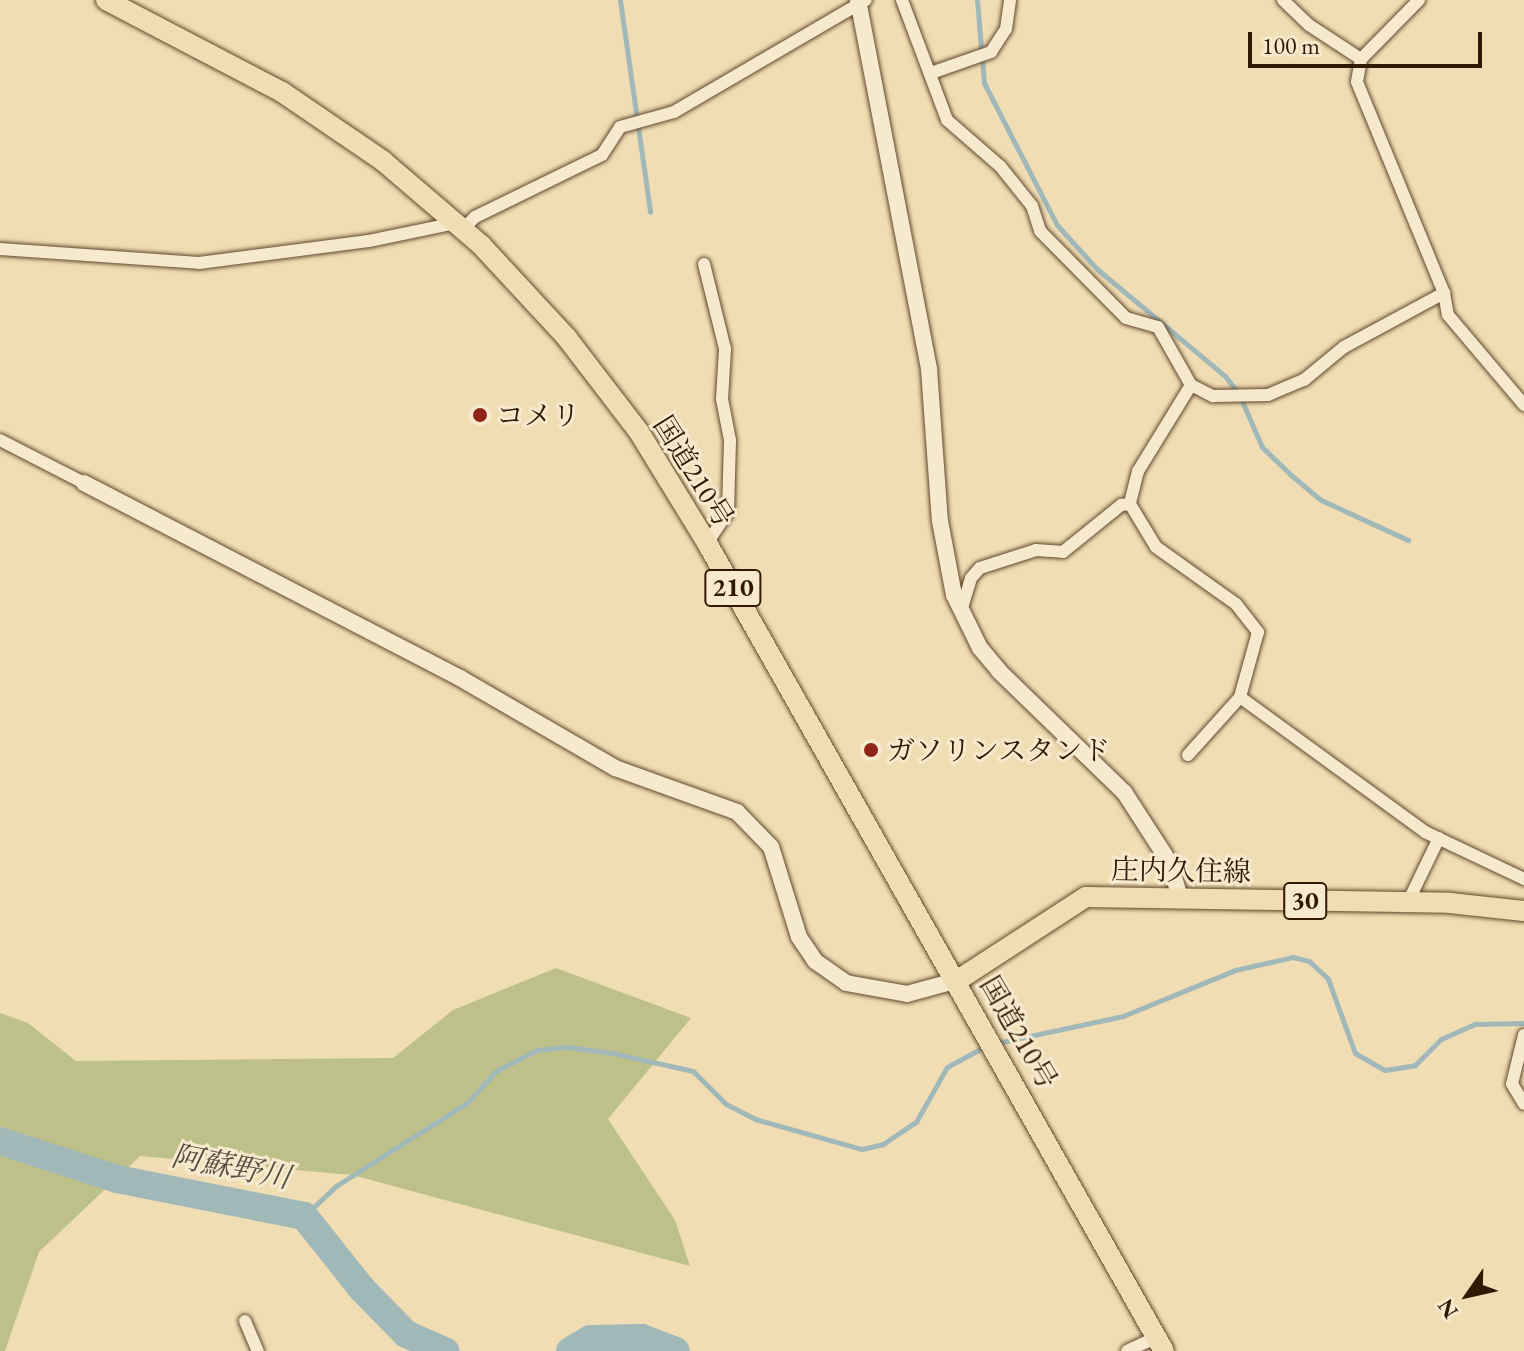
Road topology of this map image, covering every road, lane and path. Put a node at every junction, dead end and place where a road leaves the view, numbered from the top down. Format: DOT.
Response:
graph roads {
  1 [pos="106,0"];
  2 [pos="902,0"];
  3 [pos="1010,0"];
  4 [pos="1283,0"];
  5 [pos="1419,0"];
  6 [pos="861,2"];
  7 [pos="1361,59"];
  8 [pos="931,73"];
  9 [pos="460,226"];
  10 [pos="0,249"];
  11 [pos="704,264"];
  12 [pos="1444,293"];
  13 [pos="1191,385"];
  14 [pos="1524,405"];
  15 [pos="0,440"];
  16 [pos="84,483"];
  17 [pos="1130,504"];
  18 [pos="707,543"];
  19 [pos="961,611"];
  20 [pos="1240,697"];
  21 [pos="1188,755"];
  22 [pos="1439,838"];
  23 [pos="1524,879"];
  24 [pos="1180,898"];
  25 [pos="1408,902"];
  26 [pos="1524,911"];
  27 [pos="958,980"];
  28 [pos="1524,1035"];
  29 [pos="1524,1104"];
  30 [pos="245,1321"];
  31 [pos="1160,1344"];
  32 [pos="258,1351"];
  33 [pos="1127,1351"];
  1 -- 9 [label="main road, 国道210号 / 210"];
  2 -- 8 [label="street"];
  3 -- 8 [label="street"];
  4 -- 7 [label="street"];
  5 -- 7 [label="street"];
  6 -- 9 [label="street"];
  6 -- 19 [label="street"];
  7 -- 12 [label="street"];
  8 -- 13 [label="street"];
  9 -- 10 [label="street"];
  9 -- 18 [label="main road, 国道210号 / 210"];
  11 -- 18 [label="street"];
  12 -- 13 [label="street"];
  12 -- 14 [label="street"];
  13 -- 17 [label="street"];
  15 -- 16 [label="street"];
  16 -- 27 [label="street"];
  17 -- 19 [label="street"];
  17 -- 20 [label="street"];
  18 -- 27 [label="main road, 国道210号 / 210"];
  19 -- 24 [label="street"];
  20 -- 21 [label="street"];
  20 -- 22 [label="street"];
  22 -- 23 [label="street"];
  22 -- 25 [label="street"];
  24 -- 25 [label="main road, 庄内久住線 / 30"];
  24 -- 27 [label="main road, 庄内久住線 / 30"];
  25 -- 26 [label="main road, 庄内久住線 / 30"];
  27 -- 31 [label="main road, 国道210号 / 210"];
  28 -- 29 [label="street"];
  30 -- 32 [label="street"];
  31 -- 33 [label="street"];
}
